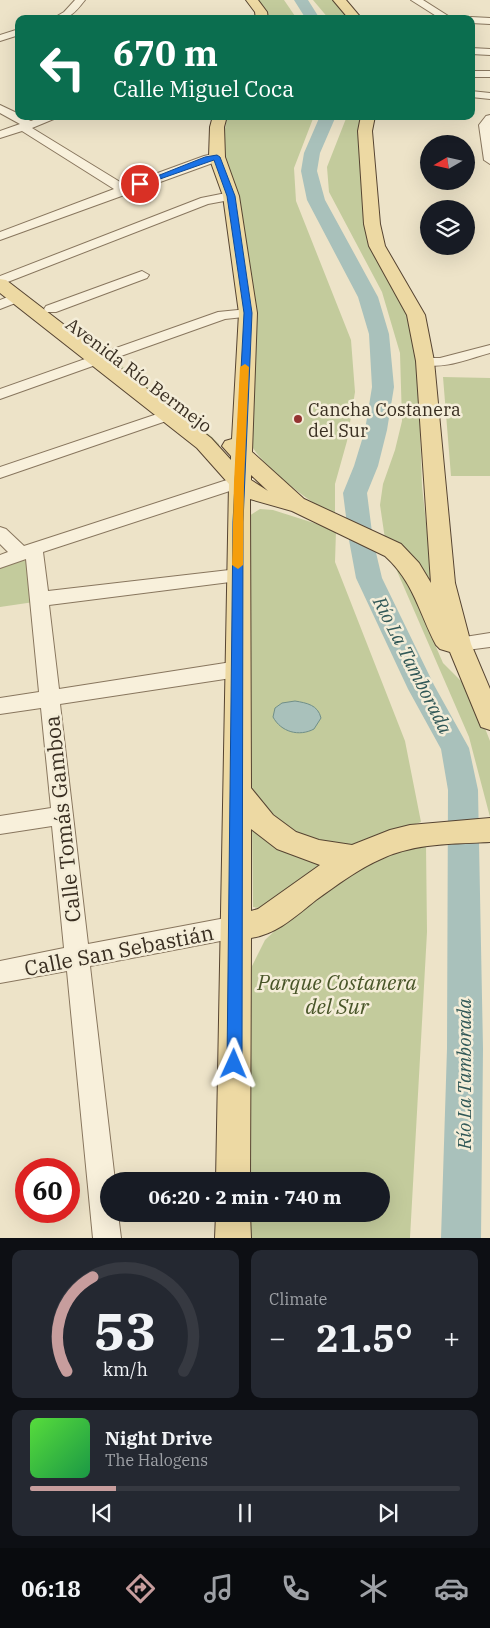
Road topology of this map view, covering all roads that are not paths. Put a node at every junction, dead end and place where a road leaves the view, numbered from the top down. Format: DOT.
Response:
graph roads {
  1 [pos="80,0"];
  2 [pos="252,0"];
  3 [pos="339,0"];
  4 [pos="416,0"];
  5 [pos="65,15"];
  6 [pos="261,15"];
  7 [pos="354,15"];
  8 [pos="441,15"];
  9 [pos="475,20"];
  10 [pos="490,21"];
  11 [pos="15,33"];
  12 [pos="0,38"];
  13 [pos="475,51"];
  14 [pos="490,52"];
  15 [pos="475,74"];
  16 [pos="490,74"];
  17 [pos="475,94"];
  18 [pos="490,96"];
  19 [pos="0,108"];
  20 [pos="15,118"];
  21 [pos="490,118"];
  22 [pos="18,120"];
  23 [pos="44,120"];
  24 [pos="219,120"];
  25 [pos="367,120"];
  26 [pos="27,126"];
  27 [pos="0,135"];
  28 [pos="217,157"];
  29 [pos="490,160"];
  30 [pos="124,190"];
  31 [pos="231,196"];
  32 [pos="0,236"];
  33 [pos="142,275"];
  34 [pos="3,277"];
  35 [pos="18,298"];
  36 [pos="0,305"];
  37 [pos="51,309"];
  38 [pos="248,313"];
  39 [pos="490,349"];
  40 [pos="106,356"];
  41 [pos="425,361"];
  42 [pos="0,394"];
  43 [pos="170,415"];
  44 [pos="241,453"];
  45 [pos="0,474"];
  46 [pos="239,482"];
  47 [pos="298,505"];
  48 [pos="336,523"];
  49 [pos="0,533"];
  50 [pos="28,551"];
  51 [pos="0,562"];
  52 [pos="238,575"];
  53 [pos="39,599"];
  54 [pos="490,640"];
  55 [pos="460,644"];
  56 [pos="238,669"];
  57 [pos="50,698"];
  58 [pos="0,706"];
  59 [pos="490,720"];
  60 [pos="238,791"];
  61 [pos="62,815"];
  62 [pos="0,825"];
  63 [pos="490,830"];
  64 [pos="354,858"];
  65 [pos="236,927"];
  66 [pos="76,959"];
  67 [pos="0,972"];
  68 [pos="233,1172"];
  69 [pos="233,1222"];
  70 [pos="107,1238"];
  71 [pos="233,1238"];
  1 -- 5 [label="street"];
  2 -- 6 [label="main road"];
  3 -- 7 [label="main road"];
  4 -- 8 [label="street"];
  9 -- 10 [label="street"];
  11 -- 12 [label="street"];
  13 -- 14 [label="street"];
  15 -- 16 [label="street"];
  17 -- 18 [label="street"];
  19 -- 20 [label="street"];
  21 -- 29 [label="street"];
  22 -- 26 [label="street"];
  23 -- 26 [label="street"];
  24 -- 28 [label="main road"];
  25 -- 41 [label="main road"];
  26 -- 27 [label="street"];
  26 -- 30 [label="street"];
  28 -- 30 [label="street"];
  28 -- 31 [label="main road"];
  30 -- 32 [label="street"];
  31 -- 34 [label="street"];
  31 -- 38 [label="main road"];
  33 -- 37 [label="street"];
  34 -- 35 [label="main road, Avenida Río Bermejo"];
  34 -- 37 [label="main road, Avenida Río Bermejo"];
  35 -- 36 [label="street"];
  35 -- 40 [label="main road, Avenida Río Bermejo"];
  37 -- 40 [label="main road, Avenida Río Bermejo"];
  38 -- 40 [label="street"];
  38 -- 44 [label="main road"];
  39 -- 41 [label="street"];
  40 -- 42 [label="street"];
  40 -- 43 [label="main road, Avenida Río Bermejo"];
  40 -- 44 [label="main road, Avenida Río Bermejo"];
  41 -- 55 [label="main road"];
  43 -- 45 [label="street"];
  43 -- 46 [label="main road, Avenida Río Bermejo"];
  44 -- 46 [label="main road"];
  44 -- 47 [label="main road, Avenida Río Bermejo"];
  46 -- 47 [label="main road, Avenida Río Bermejo"];
  46 -- 50 [label="street"];
  46 -- 52 [label="main road"];
  47 -- 48 [label="main road, Avenida Río Bermejo"];
  48 -- 55 [label="main road, Avenida Río Bermejo"];
  49 -- 50 [label="street"];
  50 -- 51 [label="street"];
  50 -- 53 [label="street, Calle Tomás Gamboa"];
  52 -- 53 [label="street"];
  52 -- 56 [label="main road"];
  53 -- 57 [label="street, Calle Tomás Gamboa"];
  54 -- 55 [label="street"];
  55 -- 59 [label="main road"];
  56 -- 57 [label="street"];
  56 -- 60 [label="main road"];
  57 -- 58 [label="street"];
  57 -- 61 [label="street, Calle Tomás Gamboa"];
  60 -- 64 [label="main road"];
  60 -- 65 [label="main road"];
  61 -- 62 [label="street"];
  61 -- 66 [label="street, Calle Tomás Gamboa"];
  63 -- 64 [label="main road, Calle San Sebastián"];
  64 -- 65 [label="main road, Calle San Sebastián"];
  65 -- 66 [label="street, Calle San Sebastián"];
  65 -- 68 [label="main road"];
  66 -- 67 [label="street, Calle San Sebastián"];
  66 -- 70 [label="street, Calle Tomás Gamboa"];
  69 -- 71 [label="main road"];
}
